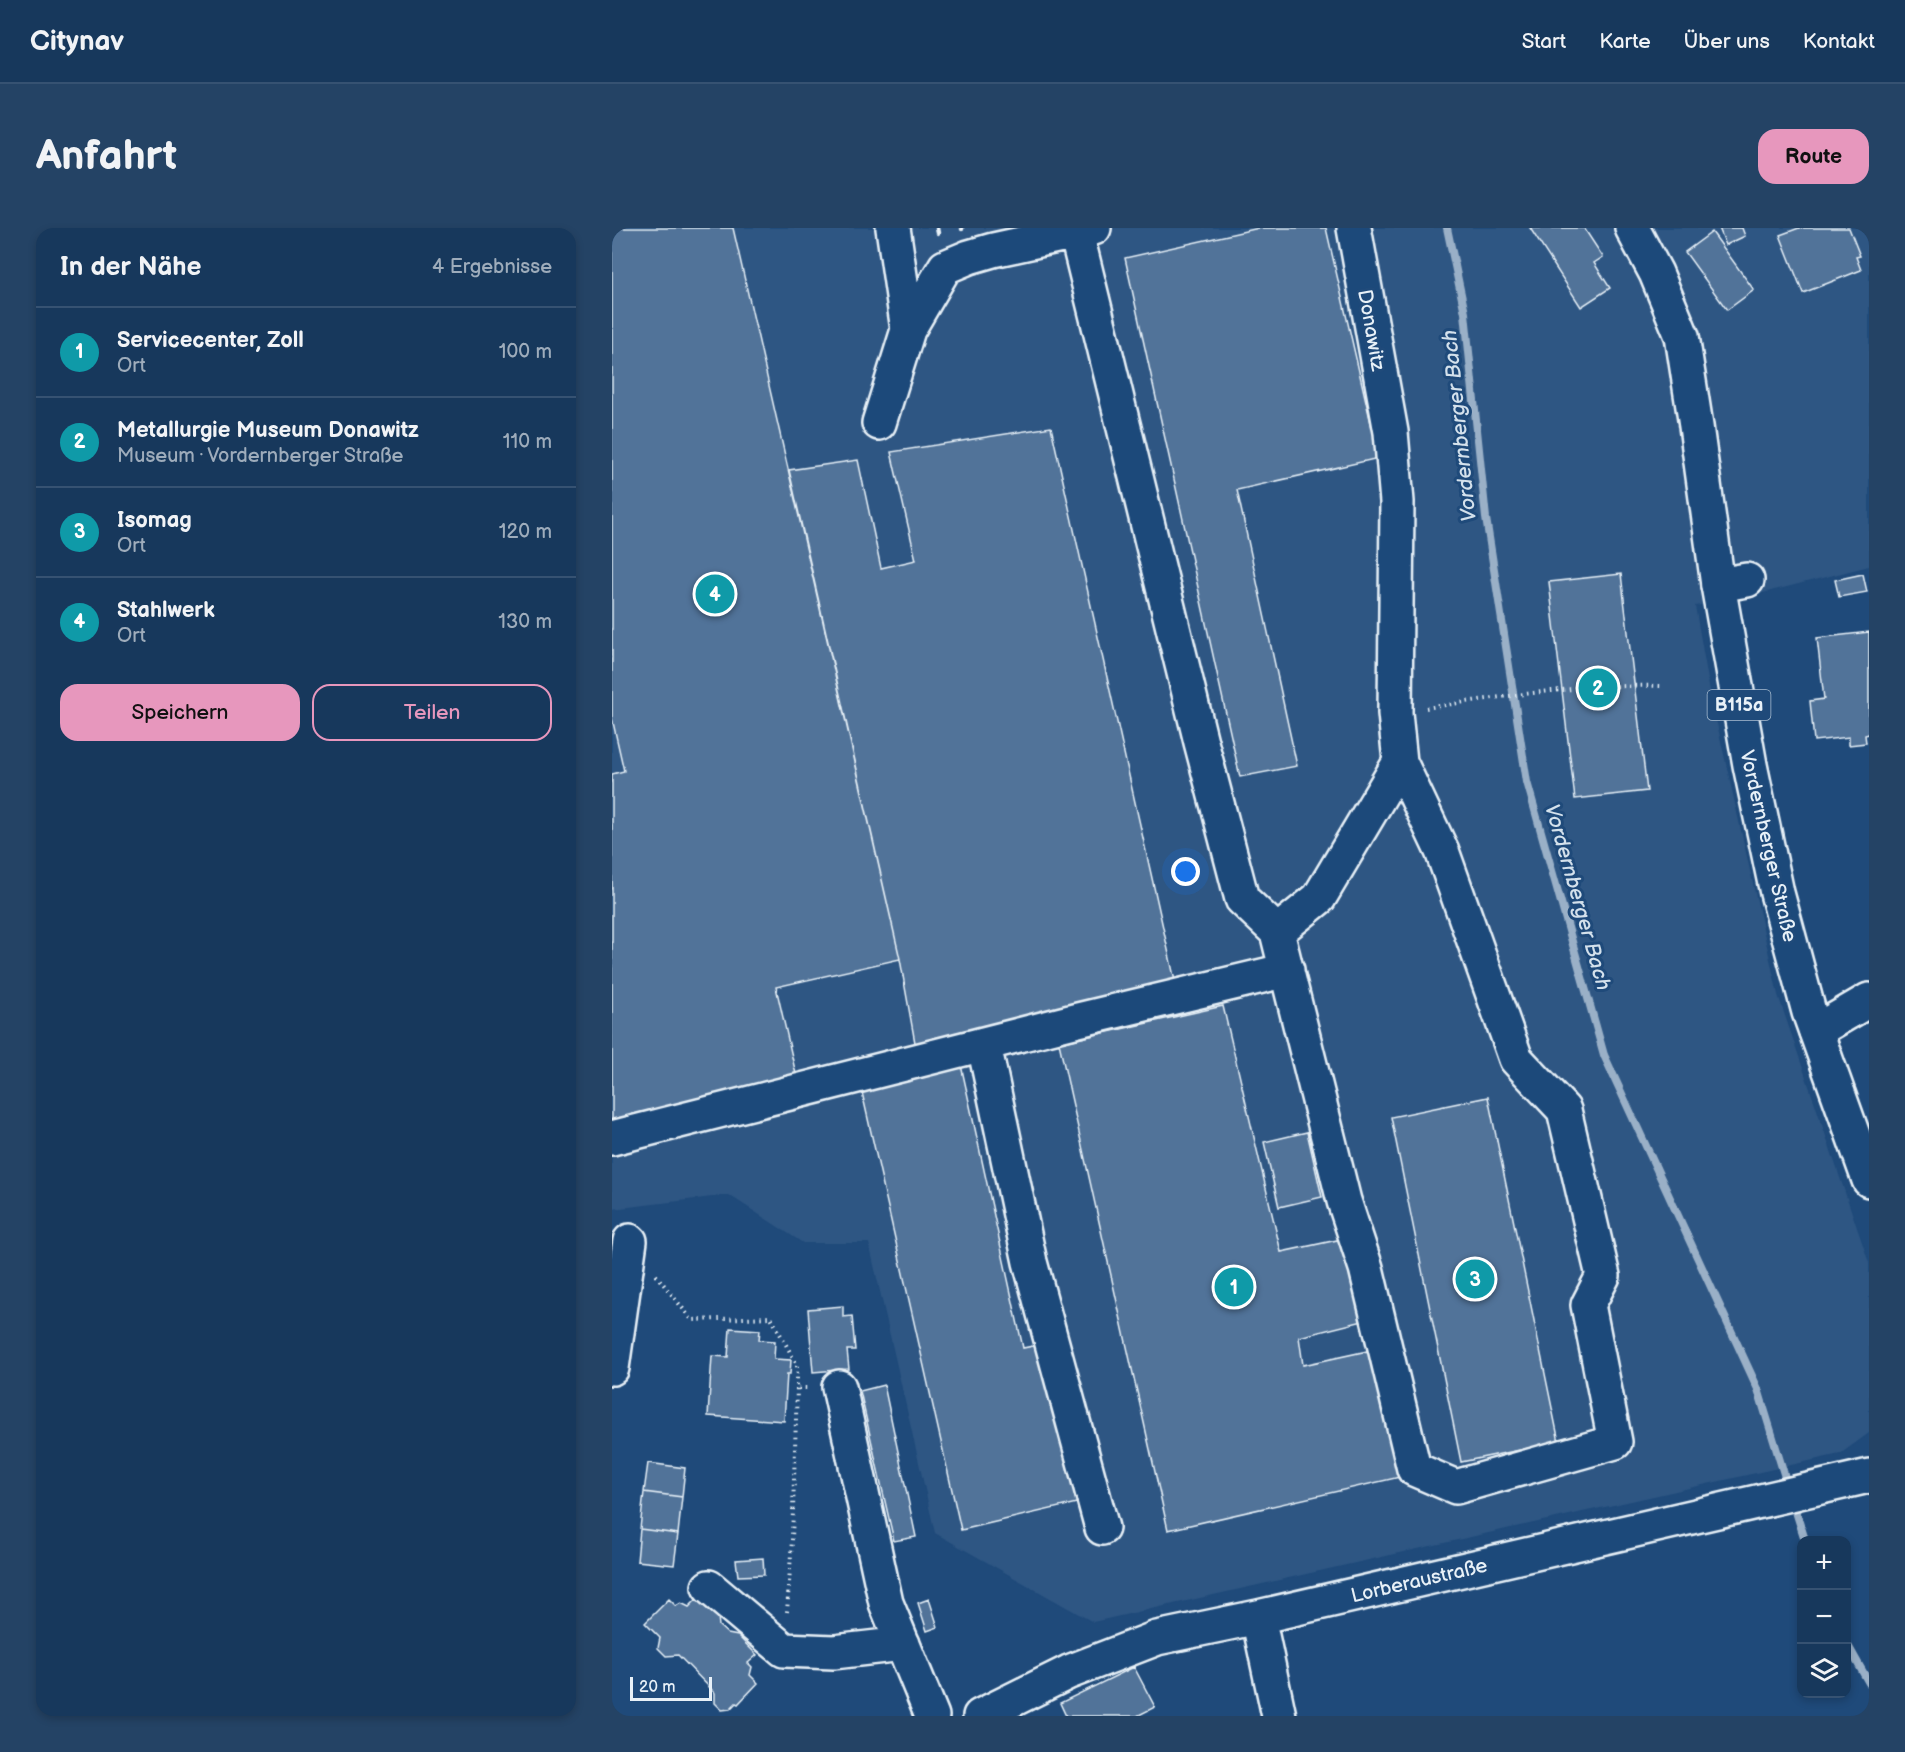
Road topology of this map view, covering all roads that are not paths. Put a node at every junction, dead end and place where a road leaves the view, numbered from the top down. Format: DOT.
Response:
graph roads {
  1 [pos="893,228"];
  2 [pos="1354,228"];
  3 [pos="1632,228"];
  4 [pos="1085,230"];
  5 [pos="908,330"];
  6 [pos="879,423"];
  7 [pos="1400,762"];
  8 [pos="1277,932"];
  9 [pos="1287,970"];
  10 [pos="1869,1000"];
  11 [pos="1816,1031"];
  12 [pos="984,1045"];
  13 [pos="612,1138"];
  14 [pos="1869,1180"];
  15 [pos="630,1242"];
  16 [pos="612,1368"];
  17 [pos="839,1387"];
  18 [pos="1862,1478"];
  19 [pos="1102,1528"];
  20 [pos="709,1587"];
  21 [pos="1258,1617"];
  22 [pos="903,1644"];
  23 [pos="932,1716"];
  24 [pos="981,1716"];
  25 [pos="1279,1716"];
  1 -- 5 [label="street"];
  2 -- 7 [label="street, Donawitz"];
  3 -- 11 [label="street, Vordernberger Straße / B115a"];
  4 -- 5 [label="street"];
  4 -- 8 [label="street"];
  5 -- 6 [label="street"];
  7 -- 8 [label="street"];
  7 -- 9 [label="street, Donawitz"];
  8 -- 9 [label="street"];
  9 -- 12 [label="street"];
  10 -- 11 [label="street"];
  11 -- 14 [label="street, Vordernberger Straße / B115a"];
  12 -- 13 [label="street"];
  12 -- 19 [label="street"];
  15 -- 16 [label="street"];
  17 -- 22 [label="street"];
  18 -- 21 [label="street, Lorberaustraße"];
  20 -- 22 [label="street"];
  21 -- 24 [label="street, Lorberaustraße"];
  21 -- 25 [label="street"];
  22 -- 23 [label="street"];
}
